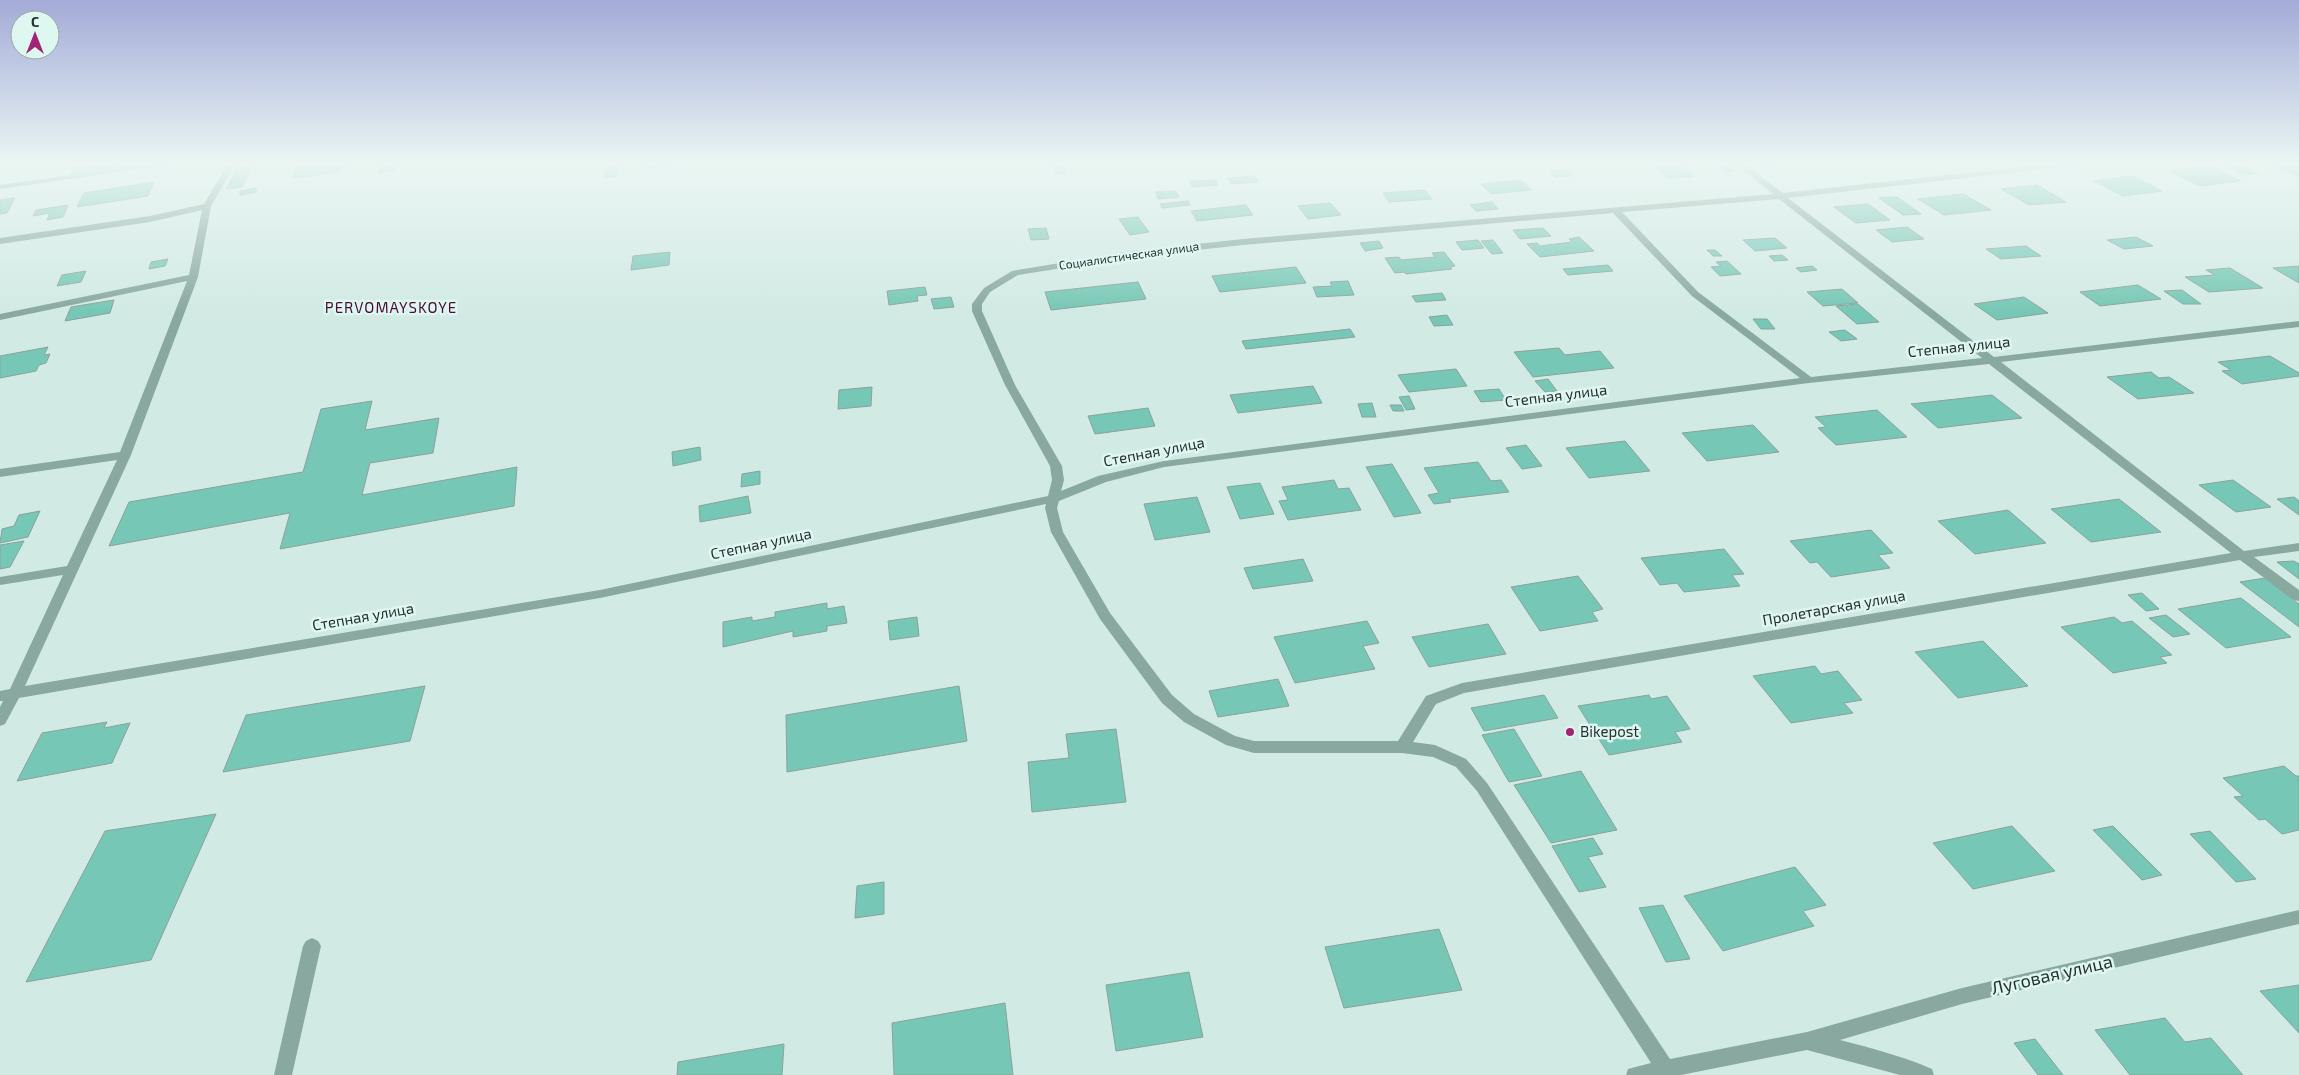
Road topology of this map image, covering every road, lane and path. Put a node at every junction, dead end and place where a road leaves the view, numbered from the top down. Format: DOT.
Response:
graph roads {
  1 [pos="180,212"];
  2 [pos="206,212"];
  3 [pos="1590,212"];
  4 [pos="1617,212"];
  5 [pos="1803,212"];
  6 [pos="0,241"];
  7 [pos="193,277"];
  8 [pos="0,318"];
  9 [pos="2299,324"];
  10 [pos="1993,360"];
  11 [pos="1808,380"];
  12 [pos="125,455"];
  13 [pos="0,473"];
  14 [pos="1052,499"];
  15 [pos="2299,547"];
  16 [pos="2242,555"];
  17 [pos="73,568"];
  18 [pos="0,581"];
  19 [pos="2299,597"];
  20 [pos="15,692"];
  21 [pos="0,696"];
  22 [pos="0,720"];
  23 [pos="1402,747"];
  24 [pos="2299,917"];
  25 [pos="312,946"];
  26 [pos="1807,1041"];
  27 [pos="1666,1068"];
  28 [pos="284,1075"];
  29 [pos="1635,1075"];
  30 [pos="1925,1075"];
  1 -- 6 [label="street"];
  2 -- 7 [label="street"];
  3 -- 14 [label="street, Социалистическая улица"];
  4 -- 11 [label="street"];
  5 -- 10 [label="street"];
  7 -- 8 [label="street"];
  7 -- 12 [label="street"];
  9 -- 10 [label="street, Степная улица"];
  10 -- 11 [label="street, Степная улица"];
  10 -- 16 [label="street"];
  11 -- 14 [label="street, Степная улица"];
  12 -- 13 [label="street"];
  12 -- 17 [label="street"];
  14 -- 20 [label="street, Степная улица"];
  14 -- 23 [label="street"];
  15 -- 16 [label="street, Пролетарская улица"];
  16 -- 19 [label="street"];
  16 -- 23 [label="street, Пролетарская улица"];
  17 -- 18 [label="street"];
  17 -- 20 [label="street"];
  20 -- 21 [label="street, Степная улица"];
  20 -- 22 [label="street"];
  23 -- 27 [label="street"];
  24 -- 26 [label="street, Луговая улица"];
  25 -- 28 [label="street"];
  26 -- 27 [label="street, Луговая улица"];
  26 -- 30 [label="street, Луговая улица"];
  27 -- 29 [label="street, Луговая улица"];
}
